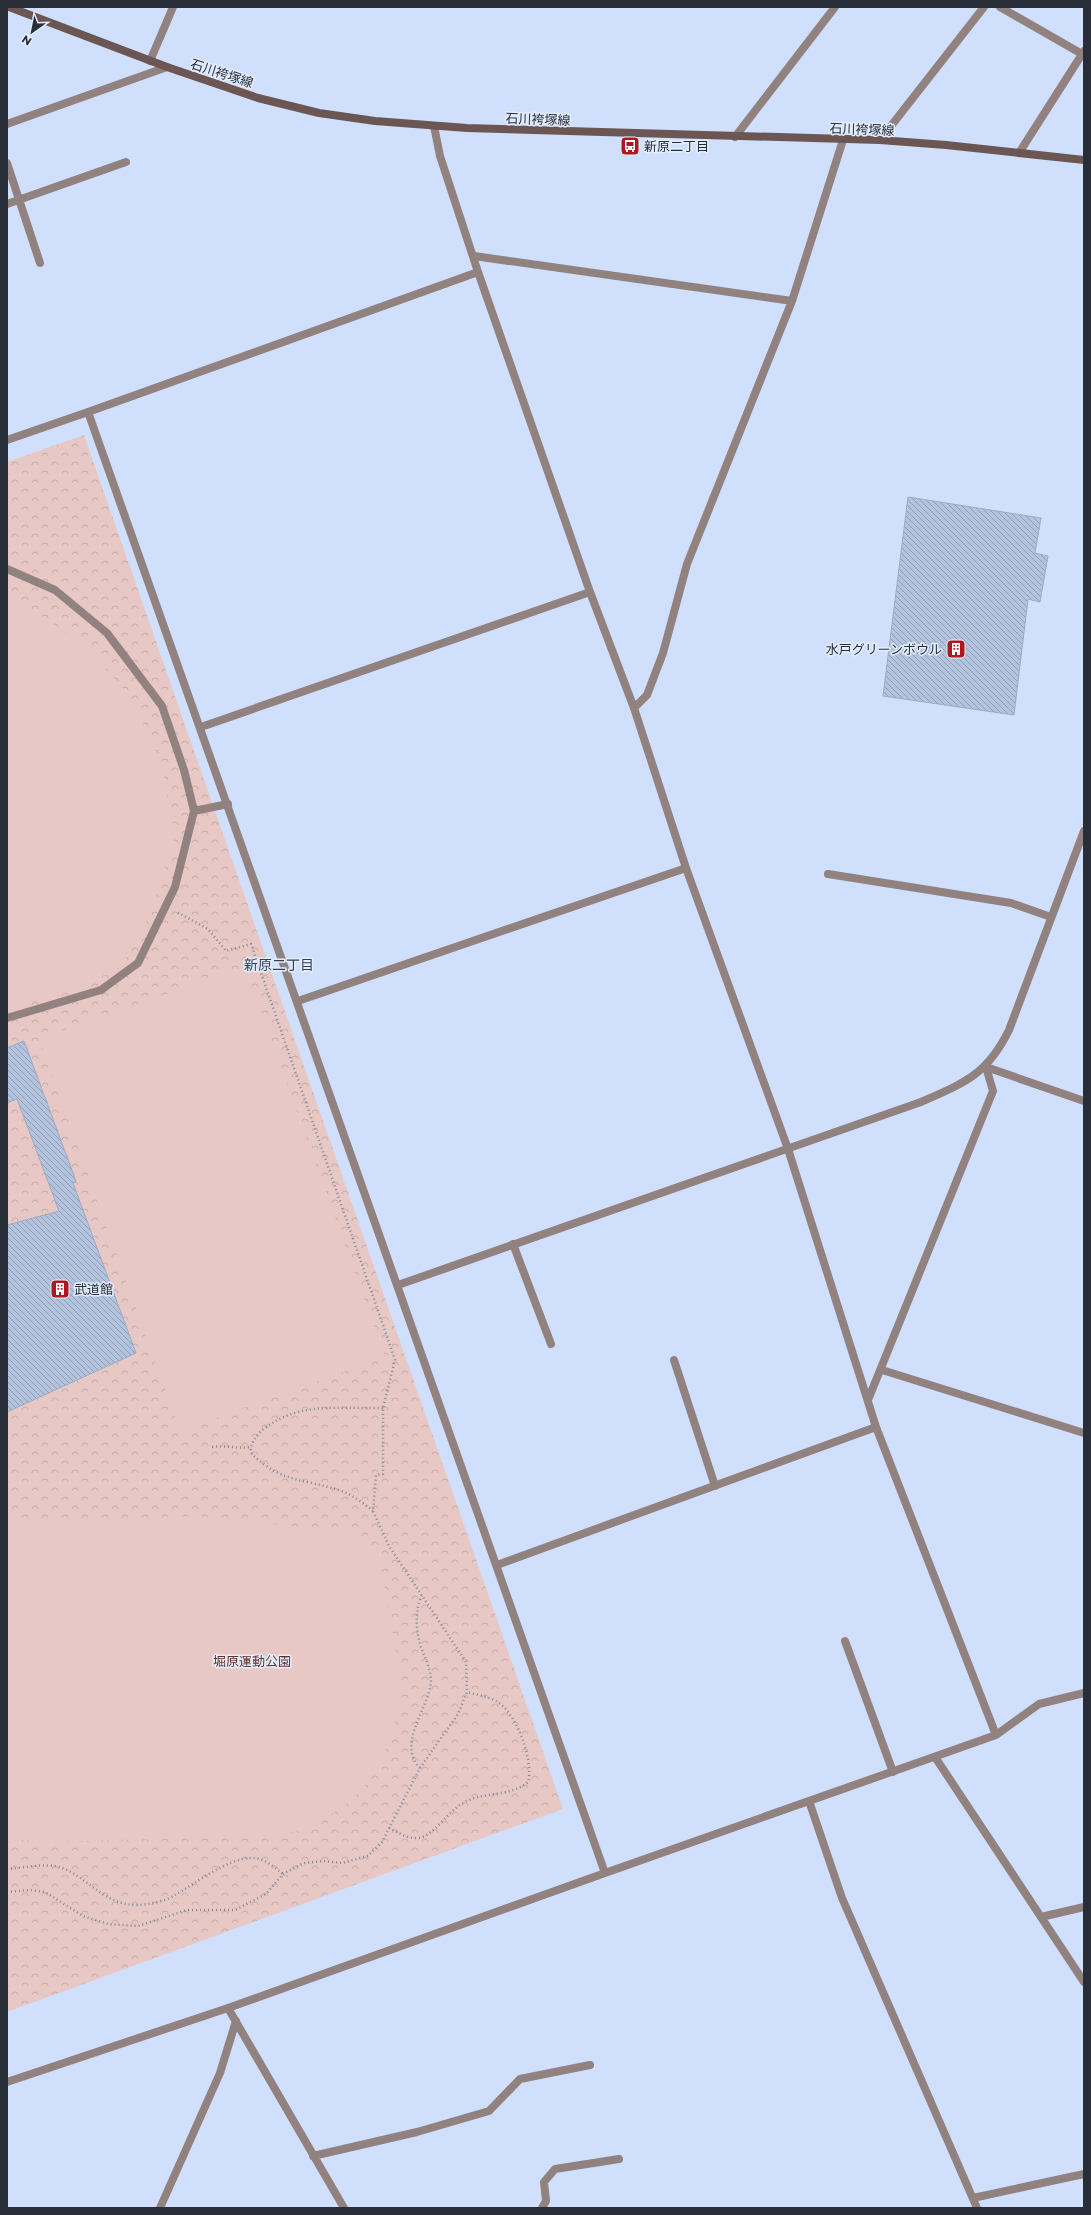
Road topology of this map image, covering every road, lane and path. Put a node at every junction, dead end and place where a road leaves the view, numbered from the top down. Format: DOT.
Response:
graph roads {
  1 [pos="9,7"];
  2 [pos="173,7"];
  3 [pos="835,7"];
  4 [pos="984,7"];
  5 [pos="1000,7"];
  6 [pos="1083,53"];
  7 [pos="150,61"];
  8 [pos="167,67"];
  9 [pos="7,124"];
  10 [pos="434,126"];
  11 [pos="734,137"];
  12 [pos="843,140"];
  13 [pos="880,140"];
  14 [pos="1019,152"];
  15 [pos="1084,160"];
  16 [pos="126,162"];
  17 [pos="7,164"];
  18 [pos="19,200"];
  19 [pos="7,204"];
  20 [pos="474,256"];
  21 [pos="40,263"];
  22 [pos="478,272"];
  23 [pos="792,301"];
  24 [pos="88,412"];
  25 [pos="7,440"];
  26 [pos="7,569"];
  27 [pos="590,592"];
  28 [pos="634,708"];
  29 [pos="201,727"];
  30 [pos="228,804"];
  31 [pos="194,811"];
  32 [pos="1084,831"];
  33 [pos="686,868"];
  34 [pos="828,874"];
  35 [pos="166,906"];
  36 [pos="1051,917"];
  37 [pos="298,1001"];
  38 [pos="7,1018"];
  39 [pos="986,1067"];
  40 [pos="1084,1102"];
  41 [pos="788,1148"];
  42 [pos="513,1244"];
  43 [pos="398,1285"];
  44 [pos="551,1344"];
  45 [pos="674,1360"];
  46 [pos="882,1370"];
  47 [pos="868,1400"];
  48 [pos="383,1408"];
  49 [pos="876,1427"];
  50 [pos="1084,1433"];
  51 [pos="212,1447"];
  52 [pos="250,1447"];
  53 [pos="715,1486"];
  54 [pos="373,1511"];
  55 [pos="497,1565"];
  56 [pos="422,1596"];
  57 [pos="845,1641"];
  58 [pos="467,1692"];
  59 [pos="1084,1693"];
  60 [pos="996,1735"];
  61 [pos="935,1757"];
  62 [pos="420,1768"];
  63 [pos="893,1772"];
  64 [pos="810,1801"];
  65 [pos="389,1828"];
  66 [pos="7,1869"];
  67 [pos="604,1873"];
  68 [pos="283,1874"];
  69 [pos="7,1892"];
  70 [pos="1084,1907"];
  71 [pos="1041,1917"];
  72 [pos="1084,1982"];
  73 [pos="228,2008"];
  74 [pos="236,2021"];
  75 [pos="590,2065"];
  76 [pos="7,2082"];
  77 [pos="313,2156"];
  78 [pos="619,2160"];
  79 [pos="1084,2174"];
  80 [pos="973,2198"];
  81 [pos="160,2208"];
  82 [pos="344,2208"];
  83 [pos="542,2208"];
  84 [pos="977,2208"];
  1 -- 7 [label="main road, 石川袴塚線"];
  2 -- 7 [label="street"];
  3 -- 11 [label="street"];
  4 -- 13 [label="street"];
  5 -- 6 [label="street"];
  6 -- 14 [label="street"];
  7 -- 8 [label="main road, 石川袴塚線"];
  8 -- 9 [label="street"];
  8 -- 10 [label="main road, 石川袴塚線"];
  10 -- 11 [label="main road, 石川袴塚線"];
  10 -- 20 [label="street"];
  11 -- 12 [label="main road, 石川袴塚線"];
  12 -- 13 [label="main road, 石川袴塚線"];
  12 -- 23 [label="street"];
  13 -- 14 [label="main road, 石川袴塚線"];
  14 -- 15 [label="main road, 石川袴塚線"];
  16 -- 18 [label="street"];
  17 -- 18 [label="street"];
  18 -- 19 [label="street"];
  18 -- 21 [label="street"];
  20 -- 22 [label="street"];
  20 -- 23 [label="street"];
  22 -- 24 [label="street"];
  22 -- 27 [label="street"];
  23 -- 28 [label="street"];
  24 -- 25 [label="street"];
  24 -- 29 [label="street"];
  26 -- 31 [label="street"];
  27 -- 28 [label="street"];
  27 -- 29 [label="street"];
  28 -- 33 [label="street"];
  29 -- 30 [label="street"];
  30 -- 31 [label="street"];
  30 -- 37 [label="street"];
  31 -- 35 [label="street"];
  32 -- 36 [label="street"];
  33 -- 37 [label="street"];
  33 -- 41 [label="street"];
  34 -- 36 [label="street"];
  35 -- 38 [label="street"];
  35 -- 48 [label="path"];
  36 -- 39 [label="street"];
  37 -- 43 [label="street"];
  39 -- 40 [label="street"];
  39 -- 41 [label="street"];
  39 -- 46 [label="street"];
  41 -- 42 [label="street"];
  41 -- 47 [label="street"];
  42 -- 43 [label="street"];
  42 -- 44 [label="street"];
  43 -- 55 [label="street"];
  45 -- 53 [label="street"];
  46 -- 47 [label="street"];
  46 -- 50 [label="street"];
  47 -- 49 [label="street"];
  48 -- 52 [label="path"];
  48 -- 54 [label="path"];
  49 -- 53 [label="street"];
  49 -- 60 [label="street"];
  51 -- 52 [label="path"];
  52 -- 54 [label="path"];
  53 -- 55 [label="street"];
  54 -- 56 [label="path"];
  55 -- 67 [label="street"];
  56 -- 58 [label="path"];
  56 -- 62 [label="path"];
  57 -- 63 [label="street"];
  58 -- 62 [label="path"];
  58 -- 65 [label="path"];
  59 -- 60 [label="street"];
  60 -- 61 [label="street"];
  61 -- 63 [label="street"];
  61 -- 71 [label="street"];
  62 -- 65 [label="path"];
  63 -- 64 [label="street"];
  64 -- 67 [label="street"];
  64 -- 80 [label="street"];
  65 -- 68 [label="path"];
  66 -- 68 [label="path"];
  67 -- 73 [label="street"];
  68 -- 69 [label="path"];
  70 -- 71 [label="street"];
  71 -- 72 [label="street"];
  73 -- 74 [label="street"];
  73 -- 76 [label="street"];
  74 -- 77 [label="street"];
  74 -- 81 [label="street"];
  75 -- 77 [label="street"];
  77 -- 82 [label="street"];
  78 -- 83 [label="street"];
  79 -- 80 [label="street"];
  80 -- 84 [label="street"];
}
